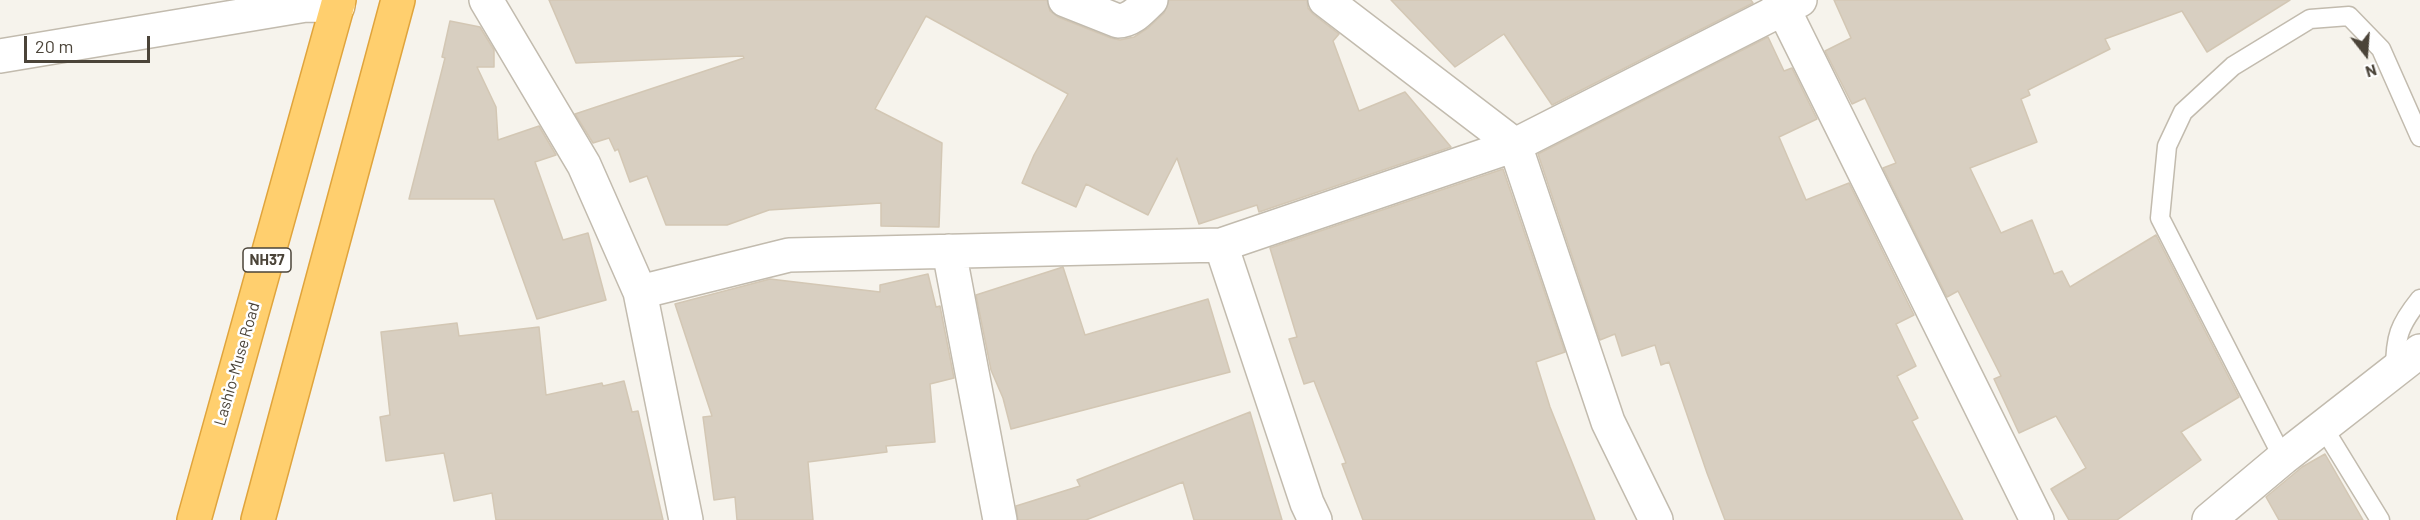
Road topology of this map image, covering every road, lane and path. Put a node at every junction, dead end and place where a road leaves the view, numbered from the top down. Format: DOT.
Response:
graph roads {
  1 [pos="398,0"];
  2 [pos="486,0"];
  3 [pos="1065,0"];
  4 [pos="1151,0"];
  5 [pos="1325,0"];
  6 [pos="1787,2"];
  7 [pos="338,3"];
  8 [pos="0,56"];
  9 [pos="2420,137"];
  10 [pos="1515,145"];
  11 [pos="1221,245"];
  12 [pos="949,251"];
  13 [pos="640,292"];
  14 [pos="2420,299"];
  15 [pos="2420,351"];
  16 [pos="2395,371"];
  17 [pos="2323,427"];
  18 [pos="2283,458"];
  19 [pos="194,520"];
  20 [pos="258,520"];
  21 [pos="686,520"];
  22 [pos="1000,520"];
  23 [pos="1315,520"];
  24 [pos="1656,520"];
  25 [pos="2037,520"];
  26 [pos="2209,520"];
  27 [pos="2380,520"];
  1 -- 20 [label="highway"];
  2 -- 13 [label="street"];
  3 -- 4 [label="street"];
  5 -- 10 [label="street"];
  6 -- 10 [label="street"];
  6 -- 25 [label="street"];
  7 -- 8 [label="street"];
  7 -- 19 [label="highway, Lashio-Muse Road / NH37"];
  9 -- 18 [label="lane"];
  10 -- 11 [label="street"];
  10 -- 24 [label="street"];
  11 -- 12 [label="street"];
  11 -- 23 [label="street"];
  12 -- 13 [label="street"];
  12 -- 22 [label="street"];
  13 -- 21 [label="street"];
  14 -- 16 [label="lane"];
  15 -- 16 [label="street"];
  16 -- 17 [label="street"];
  17 -- 18 [label="street"];
  17 -- 27 [label="lane"];
  18 -- 26 [label="street"];
}
